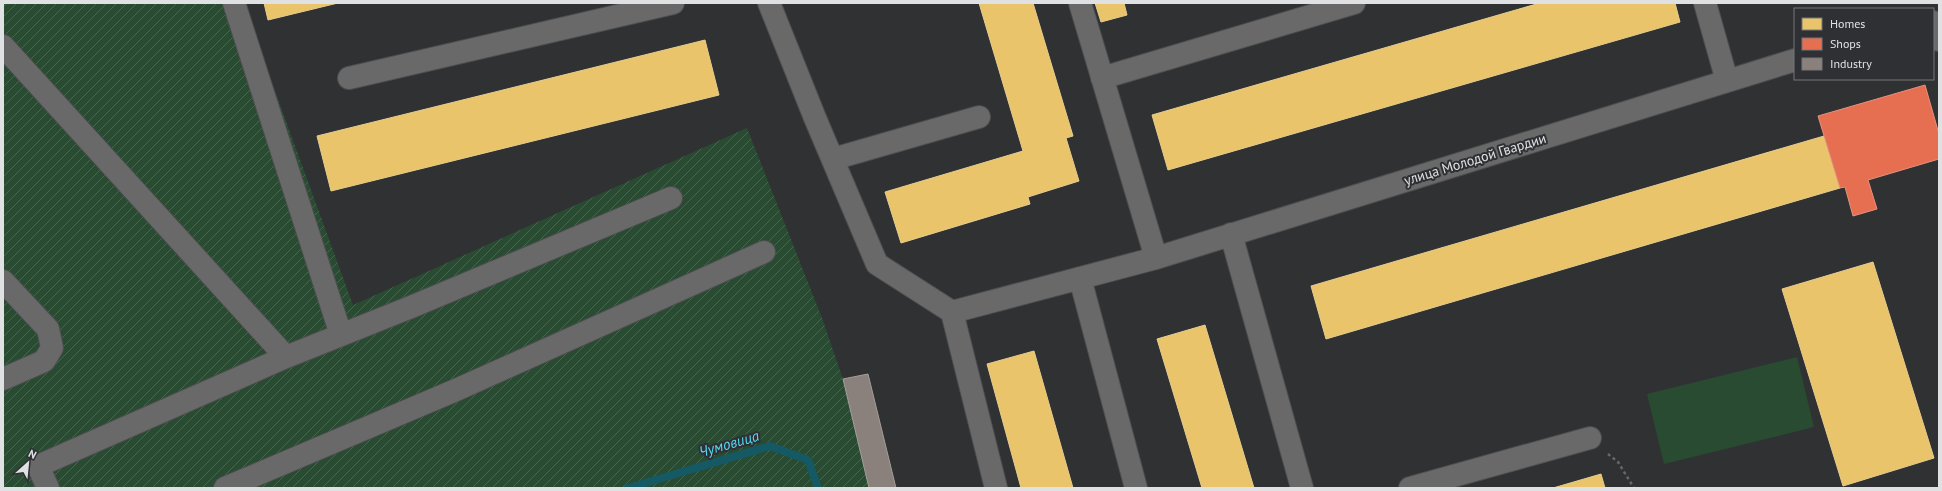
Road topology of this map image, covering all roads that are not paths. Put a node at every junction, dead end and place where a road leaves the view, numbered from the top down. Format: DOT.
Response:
graph roads {
  1 [pos="234,3"];
  2 [pos="673,3"];
  3 [pos="769,3"];
  4 [pos="1080,3"];
  5 [pos="1354,3"];
  6 [pos="1705,3"];
  7 [pos="1934,25"];
  8 [pos="1939,40"];
  9 [pos="3,46"];
  10 [pos="1794,60"];
  11 [pos="349,78"];
  12 [pos="1102,78"];
  13 [pos="1727,81"];
  14 [pos="980,117"];
  15 [pos="833,159"];
  16 [pos="671,198"];
  17 [pos="1230,234"];
  18 [pos="764,252"];
  19 [pos="1156,258"];
  20 [pos="1080,278"];
  21 [pos="3,280"];
  22 [pos="952,312"];
  23 [pos="341,335"];
  24 [pos="286,357"];
  25 [pos="3,379"];
  26 [pos="1590,438"];
  27 [pos="48,488"];
  28 [pos="225,488"];
  29 [pos="996,488"];
  30 [pos="1136,488"];
  31 [pos="1302,488"];
  32 [pos="1410,488"];
  1 -- 23 [label="street"];
  2 -- 11 [label="street"];
  3 -- 15 [label="street"];
  4 -- 12 [label="street"];
  5 -- 12 [label="street"];
  6 -- 13 [label="street"];
  7 -- 8 [label="street"];
  9 -- 24 [label="street"];
  10 -- 13 [label="street, улица Молодой Гвардии"];
  12 -- 19 [label="street"];
  13 -- 17 [label="street, улица Молодой Гвардии"];
  14 -- 15 [label="street"];
  15 -- 22 [label="street"];
  16 -- 23 [label="street"];
  17 -- 19 [label="street, улица Молодой Гвардии"];
  17 -- 31 [label="street"];
  18 -- 28 [label="street"];
  19 -- 20 [label="street, улица Молодой Гвардии"];
  20 -- 22 [label="street, улица Молодой Гвардии"];
  20 -- 30 [label="street"];
  21 -- 25 [label="street"];
  22 -- 29 [label="street"];
  23 -- 24 [label="street"];
  24 -- 27 [label="street"];
  26 -- 32 [label="street"];
}
